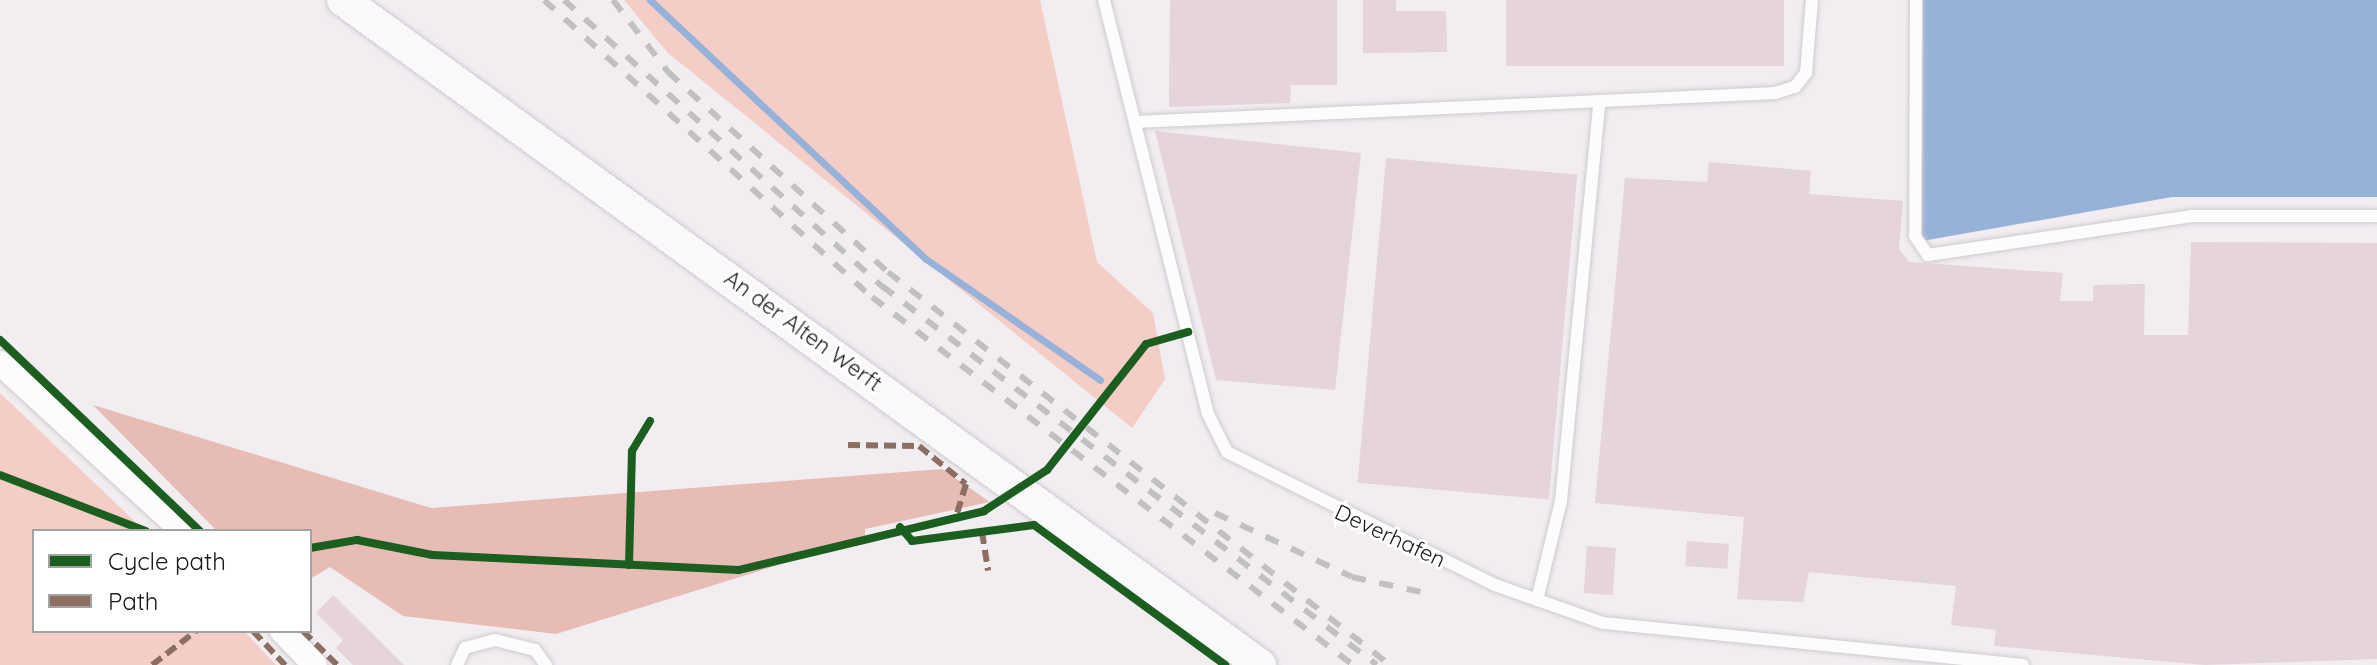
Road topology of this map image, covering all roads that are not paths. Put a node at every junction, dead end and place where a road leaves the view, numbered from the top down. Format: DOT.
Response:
graph roads {
  1 [pos="343,0"];
  2 [pos="1104,0"];
  3 [pos="1812,0"];
  4 [pos="1916,0"];
  5 [pos="1599,104"];
  6 [pos="1135,122"];
  7 [pos="2377,216"];
  8 [pos="0,363"];
  9 [pos="181,529"];
  10 [pos="1537,600"];
  11 [pos="284,633"];
  12 [pos="1909,660"];
  13 [pos="315,665"];
  14 [pos="457,665"];
  15 [pos="546,665"];
  16 [pos="1260,665"];
  17 [pos="2023,665"];
  1 -- 16 [label="street, An der Alten Werft"];
  2 -- 6 [label="lane, Deverhafen"];
  3 -- 5 [label="lane"];
  4 -- 7 [label="lane"];
  5 -- 6 [label="lane"];
  5 -- 10 [label="lane"];
  6 -- 10 [label="lane, Deverhafen"];
  8 -- 9 [label="street"];
  10 -- 12 [label="lane, Deverhafen"];
  11 -- 13 [label="street"];
  12 -- 17 [label="lane, Deverhafen"];
  14 -- 15 [label="lane"];
}
